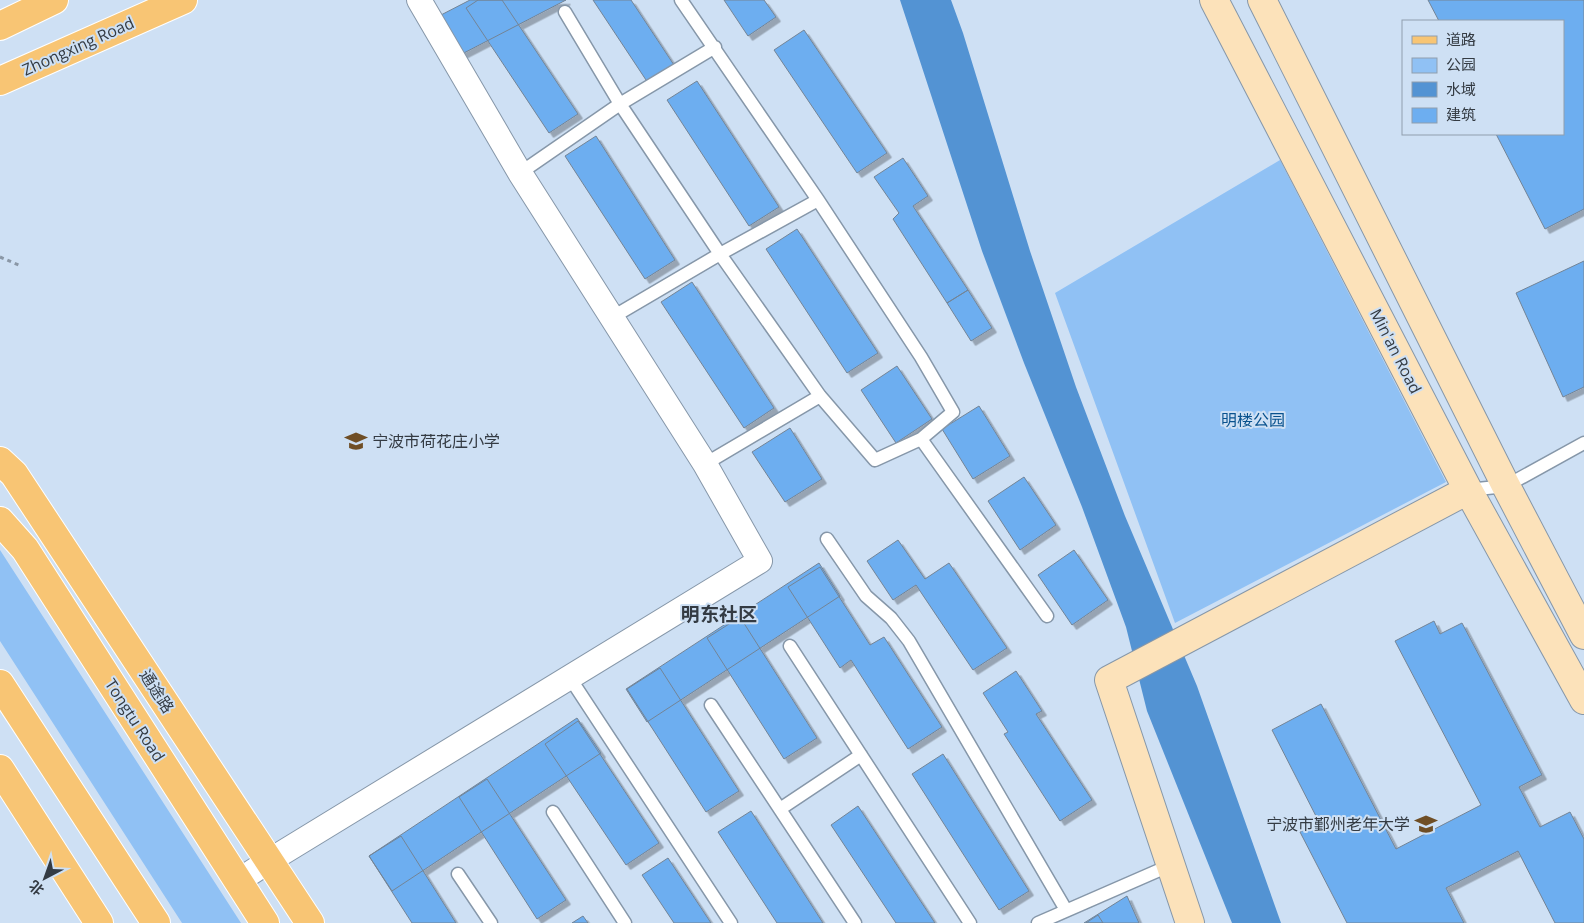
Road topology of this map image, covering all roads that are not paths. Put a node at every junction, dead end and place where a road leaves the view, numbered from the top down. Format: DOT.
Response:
graph roads {
  1 [pos="54,0"];
  2 [pos="183,0"];
  3 [pos="419,0"];
  4 [pos="682,0"];
  5 [pos="1214,0"];
  6 [pos="1262,0"];
  7 [pos="565,12"];
  8 [pos="0,26"];
  9 [pos="715,47"];
  10 [pos="0,81"];
  11 [pos="620,104"];
  12 [pos="520,173"];
  13 [pos="818,200"];
  14 [pos="720,254"];
  15 [pos="612,318"];
  16 [pos="820,396"];
  17 [pos="921,439"];
  18 [pos="1584,443"];
  19 [pos="0,461"];
  20 [pos="705,464"];
  21 [pos="1506,486"];
  22 [pos="1468,490"];
  23 [pos="0,521"];
  24 [pos="827,539"];
  25 [pos="1047,616"];
  26 [pos="1584,635"];
  27 [pos="790,646"];
  28 [pos="570,678"];
  29 [pos="0,684"];
  30 [pos="1584,700"];
  31 [pos="711,705"];
  32 [pos="860,755"];
  33 [pos="0,769"];
  34 [pos="780,809"];
  35 [pos="553,812"];
  36 [pos="269,861"];
  37 [pos="1170,864"];
  38 [pos="458,874"];
  39 [pos="238,881"];
  40 [pos="1066,910"];
  41 [pos="99,923"];
  42 [pos="156,923"];
  43 [pos="265,923"];
  44 [pos="310,923"];
  45 [pos="491,923"];
  46 [pos="625,923"];
  47 [pos="731,923"];
  48 [pos="855,923"];
  49 [pos="970,923"];
  50 [pos="1038,923"];
  51 [pos="1190,923"];
  1 -- 8 [label="main road"];
  2 -- 10 [label="main road, Zhongxing Road"];
  3 -- 12 [label="street"];
  4 -- 9 [label="lane"];
  5 -- 22 [label="main road, Min'an Road"];
  6 -- 21 [label="main road"];
  7 -- 11 [label="lane"];
  9 -- 11 [label="lane"];
  9 -- 13 [label="lane"];
  11 -- 12 [label="lane"];
  11 -- 14 [label="lane"];
  12 -- 15 [label="street"];
  13 -- 14 [label="lane"];
  13 -- 17 [label="lane"];
  14 -- 15 [label="lane"];
  14 -- 16 [label="lane"];
  15 -- 20 [label="street"];
  16 -- 17 [label="lane"];
  16 -- 20 [label="lane"];
  17 -- 25 [label="lane"];
  18 -- 21 [label="lane"];
  19 -- 36 [label="main road, 通途路"];
  20 -- 28 [label="street"];
  21 -- 22 [label="lane"];
  21 -- 26 [label="main road"];
  22 -- 30 [label="main road, Min'an Road"];
  22 -- 37 [label="main road"];
  23 -- 39 [label="main road, Tongtu Road"];
  24 -- 40 [label="lane"];
  27 -- 32 [label="lane"];
  28 -- 36 [label="street"];
  28 -- 47 [label="lane"];
  29 -- 42 [label="main road"];
  31 -- 34 [label="lane"];
  32 -- 34 [label="lane"];
  32 -- 49 [label="lane"];
  33 -- 41 [label="main road"];
  34 -- 48 [label="lane"];
  35 -- 46 [label="lane"];
  36 -- 39 [label="street"];
  36 -- 44 [label="main road, 通途路"];
  37 -- 40 [label="lane"];
  37 -- 51 [label="main road"];
  38 -- 45 [label="lane"];
  39 -- 43 [label="main road, Tongtu Road"];
  40 -- 50 [label="lane"];
}
